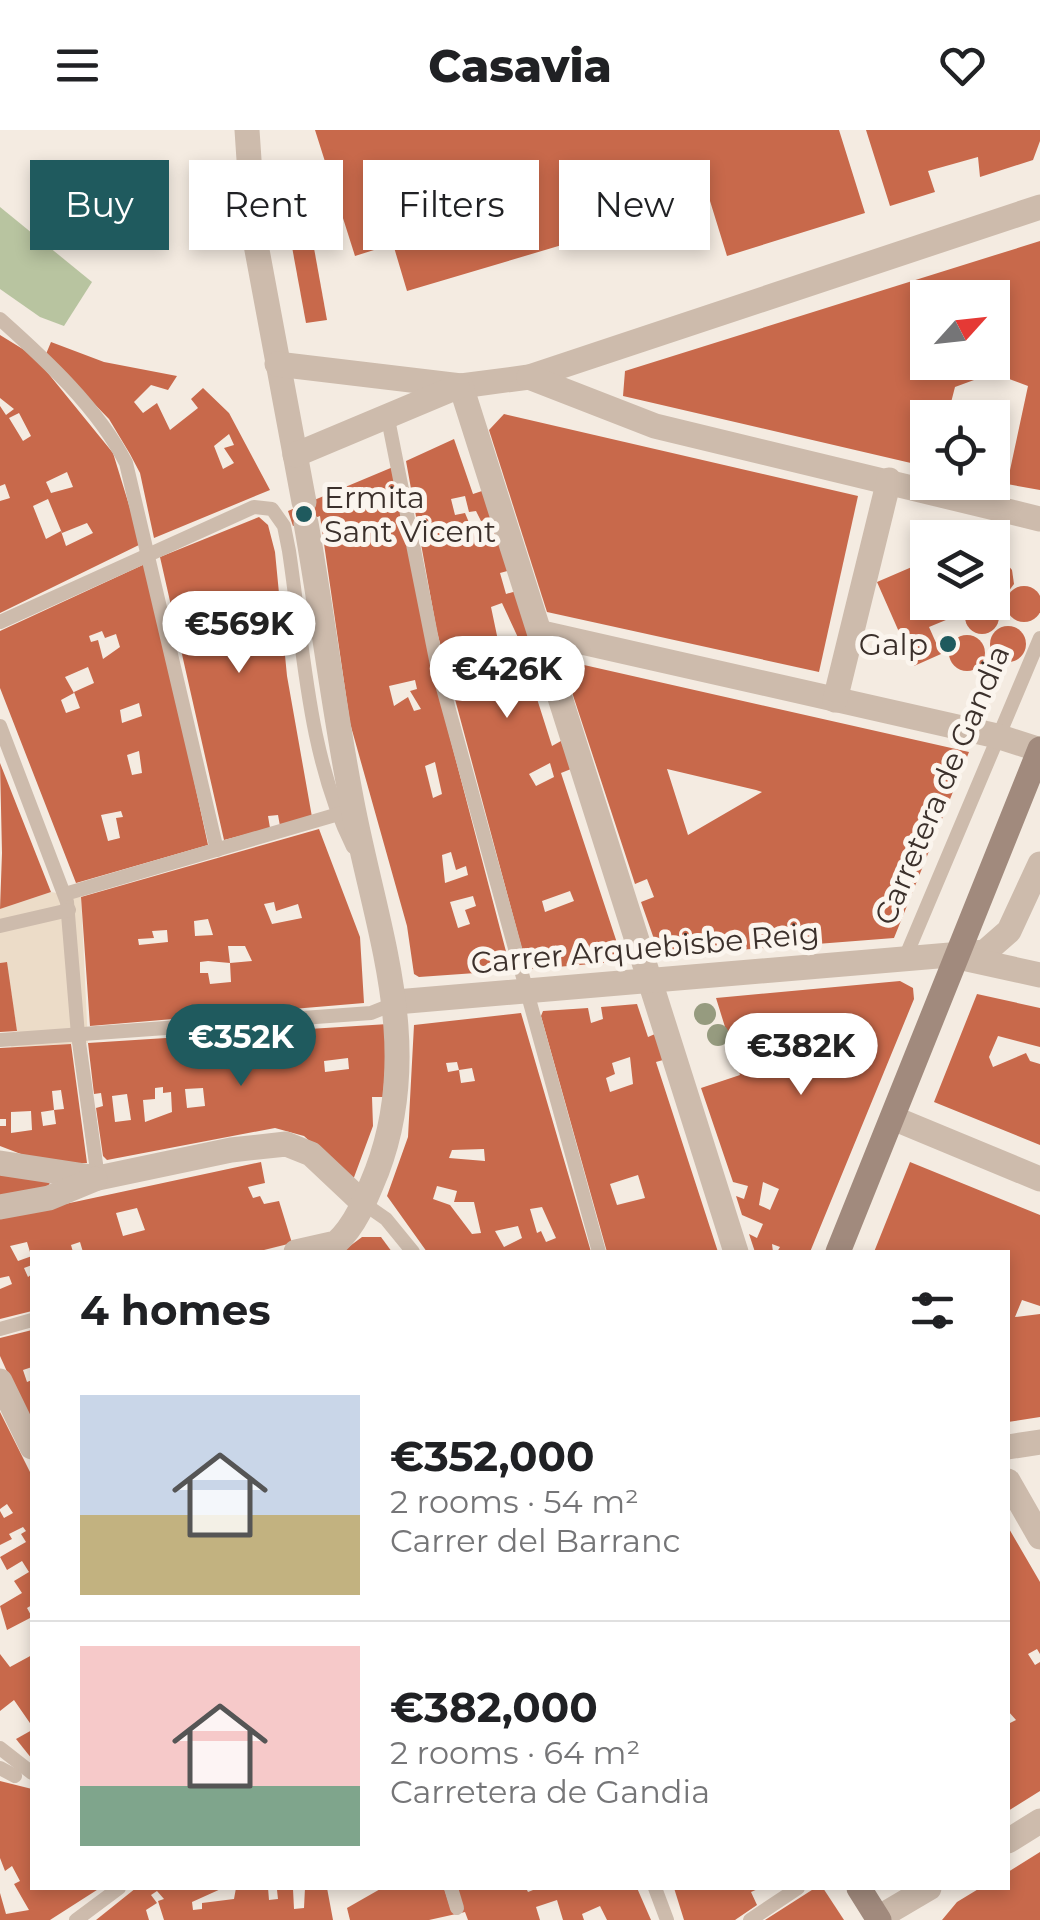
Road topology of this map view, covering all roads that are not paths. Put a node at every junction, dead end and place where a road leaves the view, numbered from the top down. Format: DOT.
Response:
graph roads {
  1 [pos="247,130"];
  2 [pos="1040,207"];
  3 [pos="0,320"];
  4 [pos="278,364"];
  5 [pos="529,377"];
  6 [pos="461,386"];
  7 [pos="387,414"];
  8 [pos="296,455"];
  9 [pos="888,480"];
  10 [pos="1040,519"];
  11 [pos="149,553"];
  12 [pos="0,622"];
  13 [pos="542,633"];
  14 [pos="1040,638"];
  15 [pos="836,700"];
  16 [pos="0,726"];
  17 [pos="997,736"];
  18 [pos="1040,750"];
  19 [pos="345,812"];
  20 [pos="217,850"];
  21 [pos="1040,864"];
  22 [pos="67,902"];
  23 [pos="0,926"];
  24 [pos="958,957"];
  25 [pos="905,958"];
  26 [pos="990,959"];
  27 [pos="1040,975"];
  28 [pos="649,982"];
  29 [pos="525,992"];
  30 [pos="396,1002"];
  31 [pos="78,1035"];
  32 [pos="0,1040"];
  33 [pos="893,1118"];
  34 [pos="0,1163"];
  35 [pos="98,1178"];
  36 [pos="1040,1179"];
  37 [pos="363,1203"];
  38 [pos="0,1208"];
  39 [pos="305,1250"];
  40 [pos="411,1250"];
  41 [pos="598,1250"];
  42 [pos="735,1250"];
  43 [pos="839,1250"];
  44 [pos="30,1321"];
  45 [pos="0,1329"];
  46 [pos="0,1381"];
  47 [pos="1040,1442"];
  48 [pos="30,1444"];
  49 [pos="1010,1447"];
  50 [pos="1010,1484"];
  51 [pos="1040,1537"];
  52 [pos="0,1748"];
  53 [pos="0,1768"];
  54 [pos="30,1771"];
  55 [pos="15,1776"];
  56 [pos="1040,1822"];
  57 [pos="1010,1840"];
  58 [pos="117,1890"];
  59 [pos="655,1890"];
  60 [pos="795,1890"];
  61 [pos="860,1890"];
  62 [pos="926,1890"];
  63 [pos="879,1919"];
  64 [pos="76,1920"];
  65 [pos="667,1920"];
  66 [pos="750,1920"];
  1 -- 4 [label="street"];
  2 -- 5 [label="street"];
  3 -- 11 [label="lane"];
  4 -- 6 [label="street"];
  4 -- 8 [label="street"];
  5 -- 6 [label="street"];
  5 -- 9 [label="street"];
  6 -- 7 [label="street"];
  6 -- 13 [label="street"];
  7 -- 8 [label="street"];
  7 -- 29 [label="lane"];
  8 -- 19 [label="street"];
  9 -- 10 [label="street"];
  9 -- 15 [label="street"];
  11 -- 12 [label="lane"];
  11 -- 19 [label="lane"];
  11 -- 20 [label="lane"];
  13 -- 15 [label="street"];
  13 -- 28 [label="street"];
  14 -- 17 [label="lane, Carretera de Gandia"];
  15 -- 17 [label="street"];
  16 -- 22 [label="lane"];
  17 -- 18 [label="street"];
  17 -- 25 [label="lane, Carretera de Gandia"];
  18 -- 24 [label="main road"];
  19 -- 20 [label="lane"];
  19 -- 30 [label="street"];
  20 -- 22 [label="lane"];
  21 -- 26 [label="street"];
  22 -- 23 [label="lane"];
  22 -- 31 [label="lane"];
  24 -- 25 [label="street, Carrer Arquebisbe Reig"];
  24 -- 26 [label="street, Carrer Arquebisbe Reig"];
  24 -- 33 [label="main road"];
  25 -- 28 [label="street, Carrer Arquebisbe Reig"];
  26 -- 27 [label="street, Carrer Arquebisbe Reig"];
  28 -- 29 [label="street, Carrer Arquebisbe Reig"];
  28 -- 42 [label="street"];
  29 -- 30 [label="street, Carrer Arquebisbe Reig"];
  29 -- 41 [label="lane"];
  30 -- 31 [label="lane"];
  30 -- 37 [label="street"];
  31 -- 32 [label="lane"];
  31 -- 35 [label="lane"];
  33 -- 36 [label="street"];
  33 -- 43 [label="main road"];
  34 -- 35 [label="street"];
  35 -- 37 [label="street"];
  35 -- 38 [label="street"];
  37 -- 39 [label="street"];
  37 -- 40 [label="lane"];
  44 -- 45 [label="lane"];
  46 -- 48 [label="street"];
  47 -- 49 [label="street"];
  50 -- 51 [label="street"];
  52 -- 54 [label="lane"];
  53 -- 55 [label="lane"];
  56 -- 57 [label="street"];
  58 -- 64 [label="lane"];
  59 -- 65 [label="lane"];
  60 -- 66 [label="lane"];
  61 -- 63 [label="main road"];
  62 -- 63 [label="street"];
}
